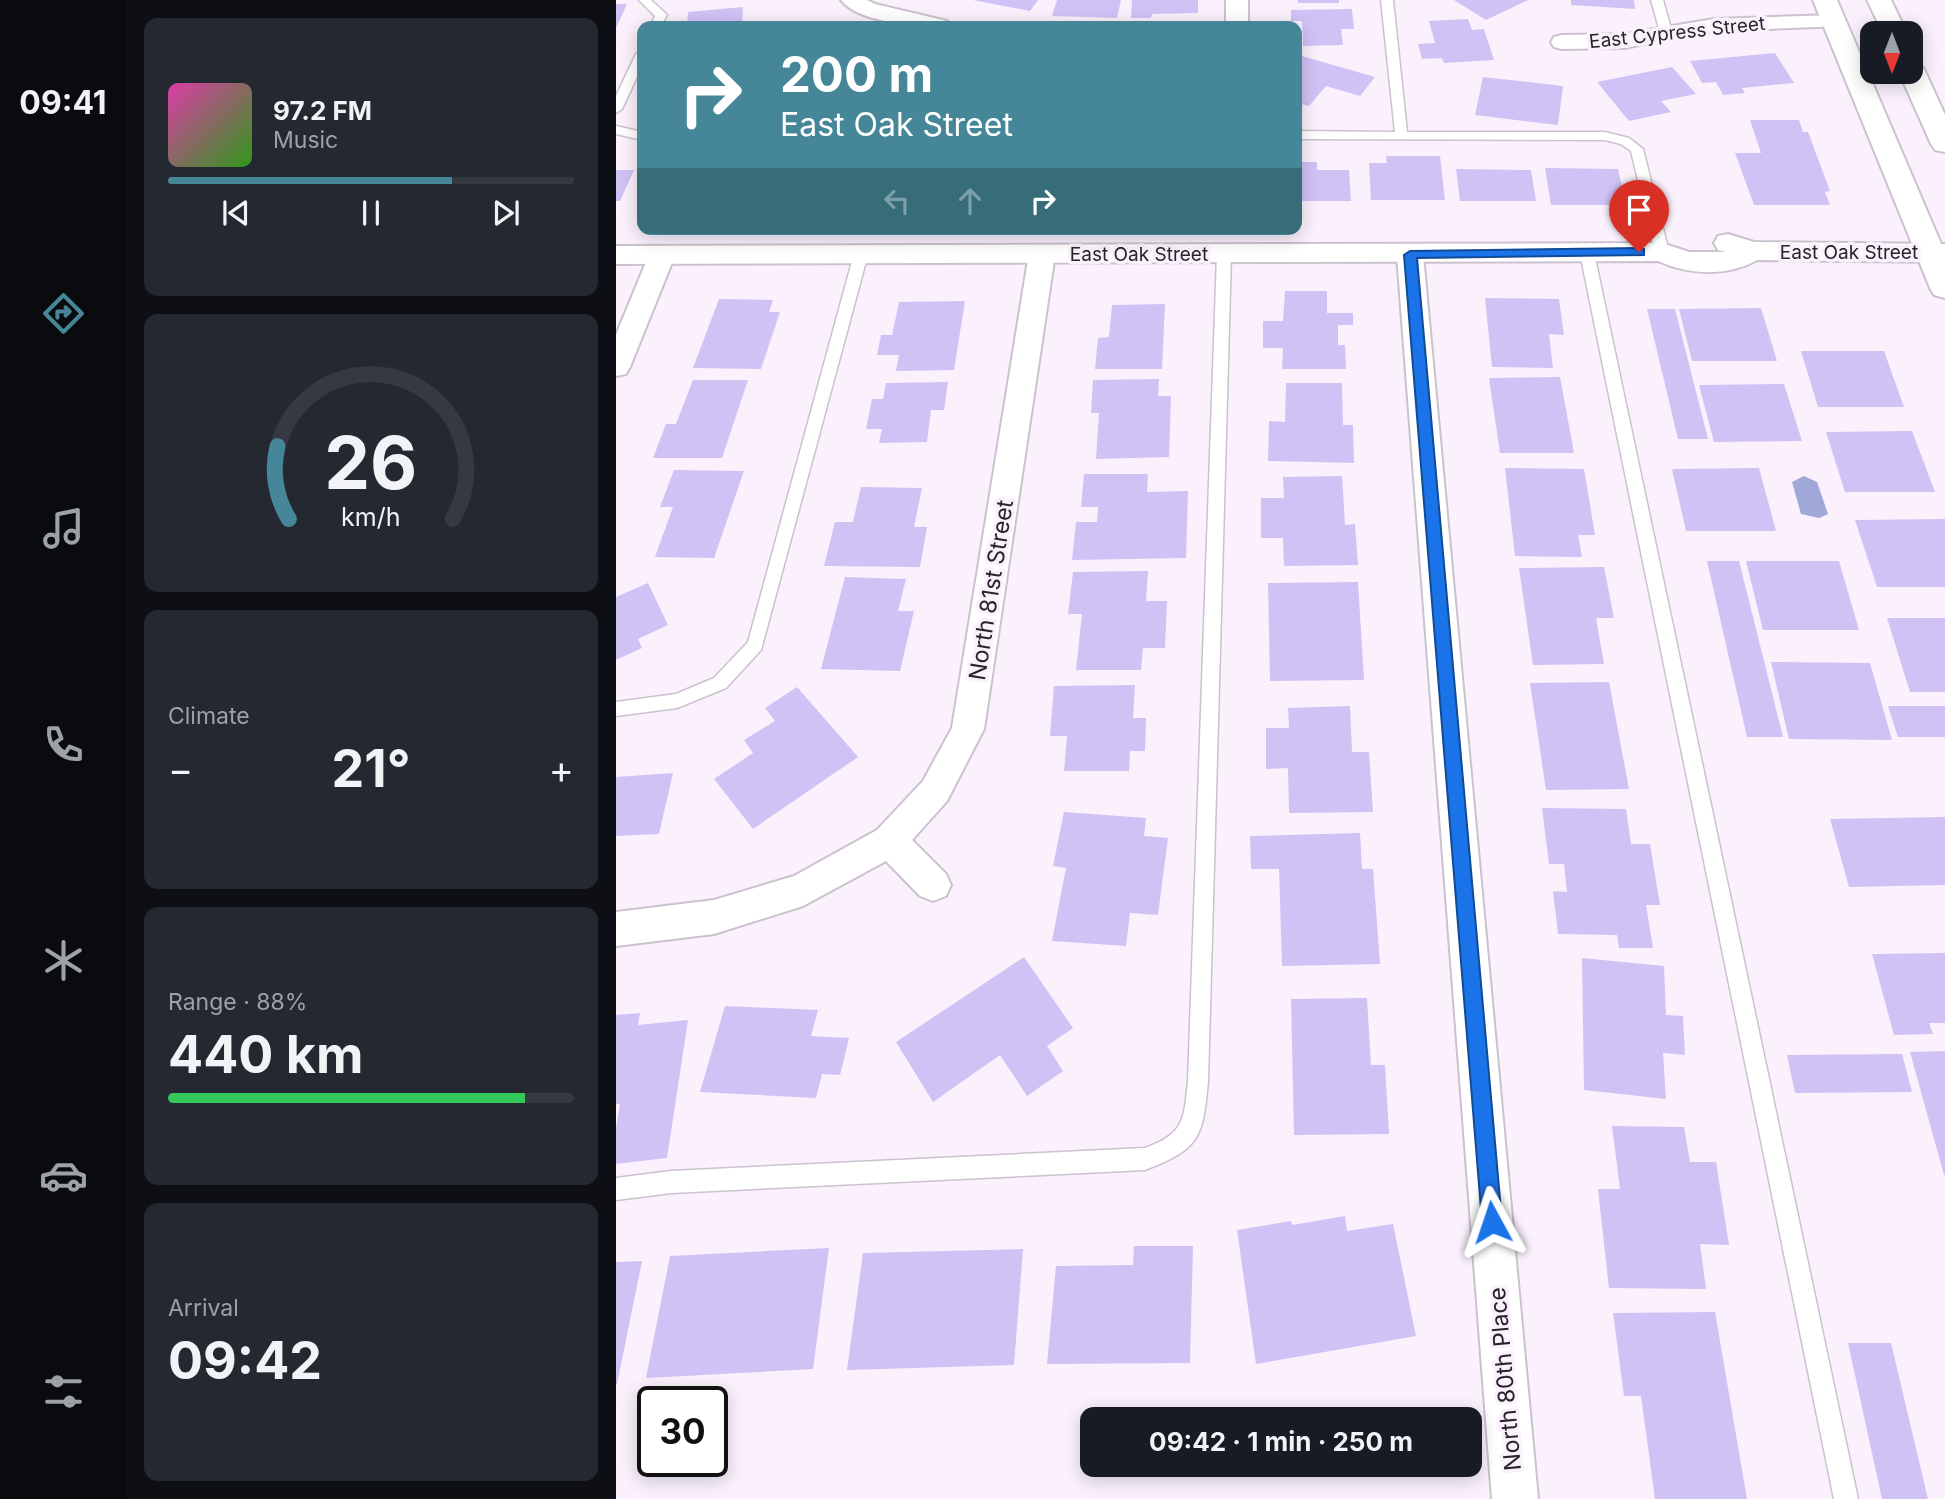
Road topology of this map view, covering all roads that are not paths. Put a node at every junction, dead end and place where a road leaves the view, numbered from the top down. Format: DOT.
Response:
graph roads {
  1 [pos="645,0"];
  2 [pos="1237,0"];
  3 [pos="1387,0"];
  4 [pos="1657,0"];
  5 [pos="1791,0"];
  6 [pos="1879,0"];
  7 [pos="856,10"];
  8 [pos="1830,10"];
  9 [pos="658,21"];
  10 [pos="913,21"];
  11 [pos="1237,21"];
  12 [pos="1799,21"];
  13 [pos="1889,21"];
  14 [pos="1667,32"];
  15 [pos="1562,42"];
  16 [pos="637,65"];
  17 [pos="1918,84"];
  18 [pos="616,109"];
  19 [pos="616,130"];
  20 [pos="637,135"];
  21 [pos="1302,135"];
  22 [pos="1401,135"];
  23 [pos="1945,144"];
  24 [pos="1662,252"];
  25 [pos="1587,253"];
  26 [pos="1938,253"];
  27 [pos="861,254"];
  28 [pos="1042,254"];
  29 [pos="616,255"];
  30 [pos="662,255"];
  31 [pos="1224,255"];
  32 [pos="1410,255"];
  33 [pos="1945,288"];
  34 [pos="616,367"];
  35 [pos="616,709"];
  36 [pos="889,841"];
  37 [pos="933,885"];
  38 [pos="616,929"];
  39 [pos="616,1189"];
  40 [pos="1499,1499"];
  41 [pos="1515,1499"];
  42 [pos="1846,1499"];
  1 -- 9 [label="lane"];
  2 -- 11 [label="street"];
  3 -- 22 [label="lane"];
  4 -- 14 [label="lane"];
  5 -- 12 [label="street"];
  6 -- 13 [label="street"];
  7 -- 10 [label="street"];
  8 -- 12 [label="street, East Cypress Street"];
  8 -- 26 [label="street"];
  12 -- 14 [label="street, East Cypress Street"];
  14 -- 15 [label="street, East Cypress Street"];
  16 -- 18 [label="lane"];
  17 -- 23 [label="street"];
  19 -- 20 [label="lane"];
  21 -- 22 [label="lane"];
  22 -- 24 [label="lane"];
  24 -- 25 [label="street, East Oak Street"];
  24 -- 26 [label="street, East Oak Street"];
  25 -- 32 [label="street, East Oak Street"];
  25 -- 42 [label="lane"];
  26 -- 33 [label="street"];
  27 -- 28 [label="street, East Oak Street"];
  27 -- 30 [label="street, East Oak Street"];
  27 -- 35 [label="lane"];
  28 -- 31 [label="street, East Oak Street"];
  28 -- 36 [label="street, North 81st Street"];
  29 -- 30 [label="street, East Oak Street"];
  30 -- 34 [label="street"];
  31 -- 32 [label="street, East Oak Street"];
  31 -- 39 [label="lane"];
  32 -- 41 [label="street, North 80th Place"];
  36 -- 37 [label="street"];
  36 -- 38 [label="street, North 81st Street"];
  40 -- 41 [label="street"];
}
